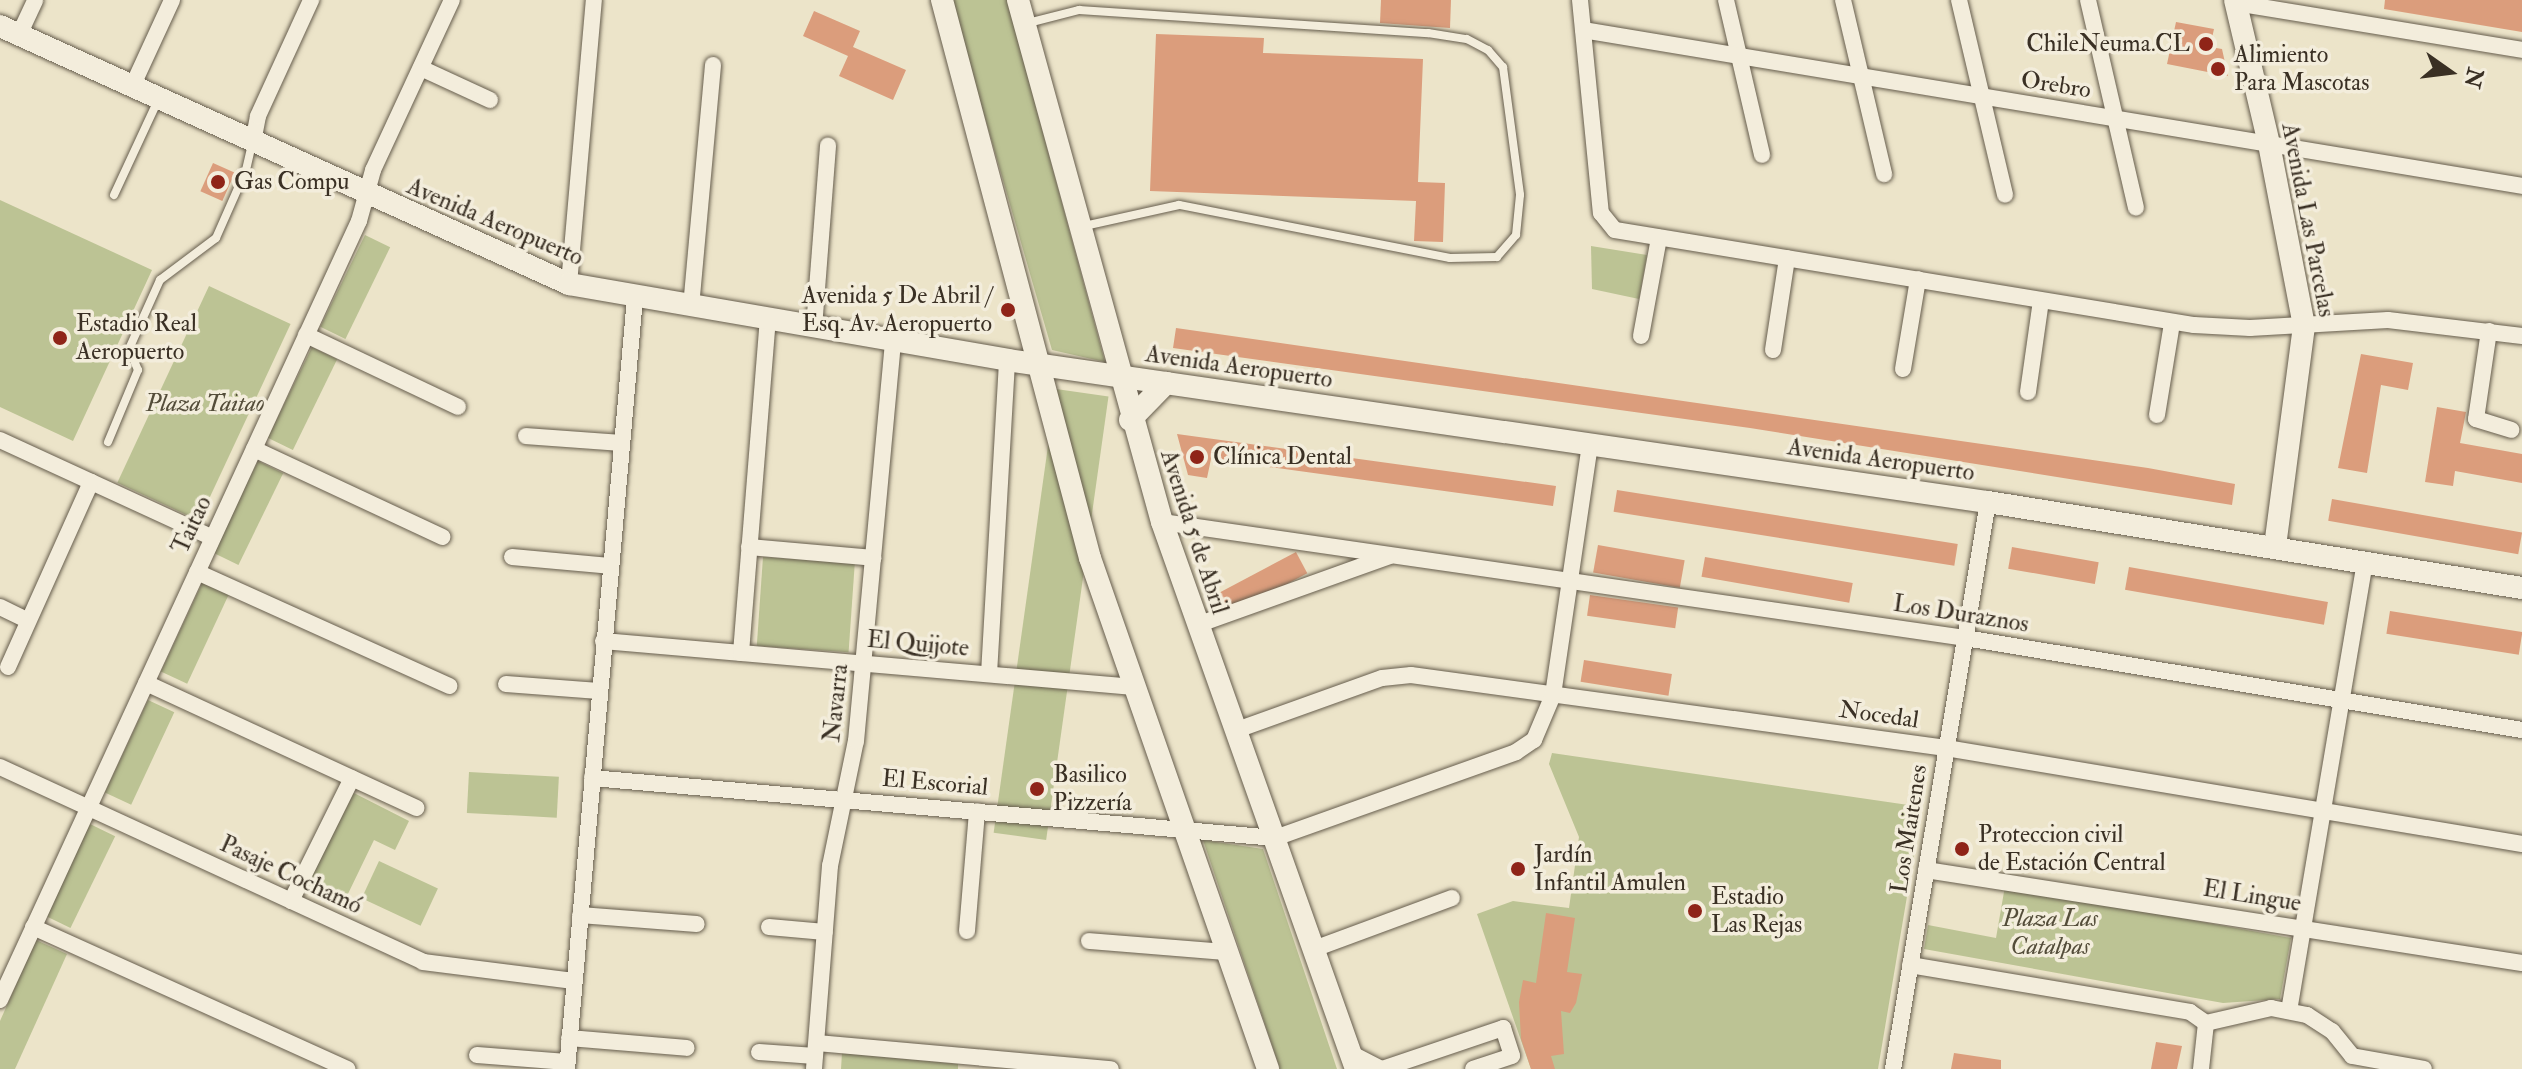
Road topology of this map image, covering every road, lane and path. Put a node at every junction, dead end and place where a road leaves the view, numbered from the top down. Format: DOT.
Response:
graph roads {
  1 [pos="35,0"];
  2 [pos="172,0"];
  3 [pos="311,0"];
  4 [pos="452,0"];
  5 [pos="594,0"];
  6 [pos="942,0"];
  7 [pos="1018,0"];
  8 [pos="1580,0"];
  9 [pos="1726,0"];
  10 [pos="1843,0"];
  11 [pos="1959,0"];
  12 [pos="2088,0"];
  13 [pos="2235,1"];
  14 [pos="1025,24"];
  15 [pos="10,30"];
  16 [pos="1583,30"];
  17 [pos="2522,50"];
  18 [pos="1740,57"];
  19 [pos="713,65"];
  20 [pos="421,68"];
  21 [pos="1861,77"];
  22 [pos="132,87"];
  23 [pos="1982,97"];
  24 [pos="159,99"];
  25 [pos="490,100"];
  26 [pos="2117,119"];
  27 [pos="253,142"];
  28 [pos="2269,144"];
  29 [pos="828,146"];
  30 [pos="1762,155"];
  31 [pos="1884,174"];
  32 [pos="2522,186"];
  33 [pos="114,195"];
  34 [pos="366,195"];
  35 [pos="2005,195"];
  36 [pos="2136,208"];
  37 [pos="1079,227"];
  38 [pos="1659,238"];
  39 [pos="1787,258"];
  40 [pos="1918,279"];
  41 [pos="569,284"];
  42 [pos="635,298"];
  43 [pos="2041,301"];
  44 [pos="691,307"];
  45 [pos="768,320"];
  46 [pos="2172,323"];
  47 [pos="2304,326"];
  48 [pos="814,328"];
  49 [pos="2489,331"];
  50 [pos="306,335"];
  51 [pos="1641,336"];
  52 [pos="2522,336"];
  53 [pos="893,341"];
  54 [pos="1773,350"];
  55 [pos="1007,360"];
  56 [pos="1039,365"];
  57 [pos="1903,369"];
  58 [pos="1118,376"];
  59 [pos="1166,383"];
  60 [pos="2028,392"];
  61 [pos="458,407"];
  62 [pos="2157,415"];
  63 [pos="1130,420"];
  64 [pos="2511,430"];
  65 [pos="526,436"];
  66 [pos="0,440"];
  67 [pos="108,442"];
  68 [pos="621,443"];
  69 [pos="1590,444"];
  70 [pos="254,449"];
  71 [pos="91,482"];
  72 [pos="1988,502"];
  73 [pos="1162,522"];
  74 [pos="443,537"];
  75 [pos="213,538"];
  76 [pos="749,547"];
  77 [pos="2275,547"];
  78 [pos="1391,556"];
  79 [pos="512,557"];
  80 [pos="874,558"];
  81 [pos="2365,562"];
  82 [pos="610,566"];
  83 [pos="197,572"];
  84 [pos="1570,581"];
  85 [pos="2522,588"];
  86 [pos="0,607"];
  87 [pos="27,620"];
  88 [pos="1197,625"];
  89 [pos="1965,638"];
  90 [pos="603,641"];
  91 [pos="741,653"];
  92 [pos="864,664"];
  93 [pos="8,667"];
  94 [pos="989,674"];
  95 [pos="146,683"];
  96 [pos="506,684"];
  97 [pos="449,686"];
  98 [pos="1134,687"];
  99 [pos="599,691"];
  100 [pos="1553,695"];
  101 [pos="2341,700"];
  102 [pos="2522,730"];
  103 [pos="1234,731"];
  104 [pos="1946,748"];
  105 [pos="0,767"];
  106 [pos="352,778"];
  107 [pos="592,778"];
  108 [pos="844,800"];
  109 [pos="89,808"];
  110 [pos="416,808"];
  111 [pos="977,811"];
  112 [pos="2323,811"];
  113 [pos="1185,829"];
  114 [pos="1275,838"];
  115 [pos="2522,844"];
  116 [pos="1926,870"];
  117 [pos="1452,898"];
  118 [pos="291,901"];
  119 [pos="580,915"];
  120 [pos="697,924"];
  121 [pos="33,927"];
  122 [pos="769,927"];
  123 [pos="2303,929"];
  124 [pos="967,931"];
  125 [pos="825,932"];
  126 [pos="1089,941"];
  127 [pos="1314,949"];
  128 [pos="1227,952"];
  129 [pos="2522,963"];
  130 [pos="1910,965"];
  131 [pos="574,981"];
  132 [pos="0,1000"];
  133 [pos="2289,1011"];
  134 [pos="2206,1023"];
  135 [pos="569,1038"];
  136 [pos="687,1048"];
  137 [pos="759,1052"];
  138 [pos="477,1055"];
  139 [pos="815,1056"];
  140 [pos="1353,1061"];
  141 [pos="971,1063"];
  142 [pos="567,1066"];
  143 [pos="347,1069"];
  144 [pos="1111,1069"];
  145 [pos="1268,1069"];
  146 [pos="1382,1069"];
  147 [pos="1473,1069"];
  148 [pos="1893,1069"];
  149 [pos="2201,1069"];
  150 [pos="2424,1069"];
  1 -- 15 [label="street"];
  2 -- 22 [label="street"];
  3 -- 27 [label="street"];
  4 -- 20 [label="street, Taitao"];
  5 -- 41 [label="street"];
  6 -- 56 [label="street"];
  7 -- 14 [label="street, Avenida 5 de Abril"];
  8 -- 16 [label="street"];
  9 -- 18 [label="street"];
  10 -- 21 [label="street"];
  11 -- 23 [label="street"];
  12 -- 26 [label="street"];
  13 -- 17 [label="street"];
  13 -- 28 [label="street, Avenida Las Parcelas"];
  14 -- 37 [label="street, Avenida 5 de Abril"];
  14 -- 37 [label="lane"];
  15 -- 22 [label="street, Avenida Aeropuerto"];
  16 -- 18 [label="street, Orebro"];
  16 -- 38 [label="street"];
  18 -- 21 [label="street, Orebro"];
  18 -- 30 [label="street"];
  19 -- 44 [label="street"];
  20 -- 25 [label="street"];
  20 -- 34 [label="street, Taitao"];
  21 -- 23 [label="street, Orebro"];
  21 -- 31 [label="street"];
  22 -- 24 [label="street, Avenida Aeropuerto"];
  23 -- 26 [label="street, Orebro"];
  23 -- 35 [label="street"];
  24 -- 27 [label="street, Avenida Aeropuerto"];
  24 -- 33 [label="lane"];
  26 -- 28 [label="street, Orebro"];
  26 -- 36 [label="street"];
  27 -- 34 [label="street, Avenida Aeropuerto"];
  27 -- 67 [label="lane"];
  28 -- 32 [label="street, Orebro"];
  28 -- 47 [label="street, Avenida Las Parcelas"];
  29 -- 48 [label="street"];
  34 -- 41 [label="street, Avenida Aeropuerto"];
  34 -- 50 [label="street, Taitao"];
  37 -- 58 [label="street, Avenida 5 de Abril"];
  38 -- 39 [label="street"];
  38 -- 51 [label="street"];
  39 -- 40 [label="street"];
  39 -- 54 [label="street"];
  40 -- 43 [label="street"];
  40 -- 57 [label="street"];
  41 -- 42 [label="street, Avenida Aeropuerto"];
  42 -- 44 [label="street, Avenida Aeropuerto"];
  42 -- 68 [label="street"];
  43 -- 46 [label="street"];
  43 -- 60 [label="street"];
  44 -- 45 [label="street, Avenida Aeropuerto"];
  45 -- 48 [label="street, Avenida Aeropuerto"];
  45 -- 76 [label="street"];
  46 -- 47 [label="street"];
  46 -- 62 [label="street"];
  47 -- 49 [label="street"];
  47 -- 77 [label="street, Avenida Las Parcelas"];
  48 -- 53 [label="street, Avenida Aeropuerto"];
  49 -- 52 [label="street"];
  49 -- 64 [label="street"];
  50 -- 61 [label="street"];
  50 -- 70 [label="street, Taitao"];
  53 -- 55 [label="street, Avenida Aeropuerto"];
  53 -- 80 [label="street, Navarra"];
  55 -- 56 [label="street, Avenida Aeropuerto"];
  55 -- 94 [label="street"];
  56 -- 58 [label="street, Avenida Aeropuerto"];
  56 -- 98 [label="street"];
  58 -- 59 [label="street, Avenida Aeropuerto"];
  58 -- 63 [label="street, Avenida 5 de Abril"];
  59 -- 63 [label="street"];
  59 -- 69 [label="street, Avenida Aeropuerto"];
  63 -- 73 [label="street, Avenida 5 de Abril"];
  65 -- 68 [label="street"];
  66 -- 71 [label="street"];
  68 -- 82 [label="street"];
  69 -- 72 [label="street, Avenida Aeropuerto"];
  69 -- 84 [label="street"];
  70 -- 74 [label="street"];
  70 -- 75 [label="street, Taitao"];
  71 -- 75 [label="street"];
  71 -- 87 [label="street"];
  72 -- 77 [label="street, Avenida Aeropuerto"];
  72 -- 89 [label="street, Los Maitenes"];
  73 -- 78 [label="street, Los Duraznos"];
  73 -- 88 [label="street, Avenida 5 de Abril"];
  75 -- 83 [label="street, Taitao"];
  76 -- 80 [label="street"];
  76 -- 91 [label="street"];
  77 -- 81 [label="street, Avenida Aeropuerto"];
  78 -- 84 [label="street, Los Duraznos"];
  78 -- 88 [label="street, Los Duraznos"];
  79 -- 82 [label="street"];
  80 -- 92 [label="street, Navarra"];
  81 -- 85 [label="street, Avenida Aeropuerto"];
  81 -- 101 [label="street"];
  82 -- 90 [label="street"];
  83 -- 95 [label="street, Taitao"];
  83 -- 97 [label="street"];
  84 -- 89 [label="street, Los Duraznos"];
  84 -- 100 [label="street"];
  86 -- 87 [label="street"];
  87 -- 93 [label="street"];
  88 -- 103 [label="street, Avenida 5 de Abril"];
  89 -- 101 [label="street, Los Duraznos"];
  89 -- 104 [label="street, Los Maitenes"];
  90 -- 91 [label="street, El Quijote"];
  90 -- 99 [label="street"];
  91 -- 92 [label="street, El Quijote"];
  92 -- 94 [label="street, El Quijote"];
  92 -- 108 [label="street, Navarra"];
  94 -- 98 [label="street, El Quijote"];
  95 -- 106 [label="street"];
  95 -- 109 [label="street, Taitao"];
  96 -- 99 [label="street"];
  98 -- 113 [label="street"];
  99 -- 107 [label="street"];
  100 -- 103 [label="street, Nocedal"];
  100 -- 104 [label="street, Nocedal"];
  100 -- 114 [label="street"];
  101 -- 102 [label="street, Los Duraznos"];
  101 -- 112 [label="street"];
  103 -- 114 [label="street, Avenida 5 de Abril"];
  104 -- 112 [label="street, Nocedal"];
  104 -- 116 [label="street, Los Maitenes"];
  105 -- 109 [label="street, Pasaje Cochamó"];
  106 -- 110 [label="street"];
  106 -- 118 [label="street"];
  107 -- 108 [label="street, El Escorial"];
  107 -- 119 [label="street"];
  108 -- 111 [label="street, El Escorial"];
  108 -- 125 [label="street, Navarra"];
  109 -- 118 [label="street, Pasaje Cochamó"];
  109 -- 121 [label="street, Taitao"];
  111 -- 113 [label="street, El Escorial"];
  111 -- 124 [label="street"];
  112 -- 115 [label="street, Nocedal"];
  112 -- 123 [label="street"];
  113 -- 114 [label="street, El Escorial"];
  113 -- 128 [label="street"];
  114 -- 127 [label="street, Avenida 5 de Abril"];
  116 -- 123 [label="street, El Lingue"];
  116 -- 130 [label="street, Los Maitenes"];
  117 -- 127 [label="street"];
  118 -- 131 [label="street, Pasaje Cochamó"];
  119 -- 120 [label="street"];
  119 -- 131 [label="street"];
  121 -- 132 [label="street, Taitao"];
  121 -- 143 [label="street"];
  122 -- 125 [label="street"];
  123 -- 129 [label="street, El Lingue"];
  123 -- 133 [label="street"];
  125 -- 139 [label="street, Navarra"];
  126 -- 128 [label="street"];
  127 -- 140 [label="street, Avenida 5 de Abril"];
  128 -- 145 [label="street"];
  130 -- 134 [label="street"];
  130 -- 148 [label="street, Los Maitenes"];
  131 -- 135 [label="street"];
  133 -- 134 [label="street"];
  133 -- 150 [label="street"];
  134 -- 149 [label="street"];
  135 -- 136 [label="street"];
  135 -- 142 [label="street"];
  137 -- 139 [label="street"];
  138 -- 142 [label="street"];
  139 -- 141 [label="street"];
  140 -- 146 [label="street"];
  141 -- 144 [label="street"];
  146 -- 147 [label="street"];
}
